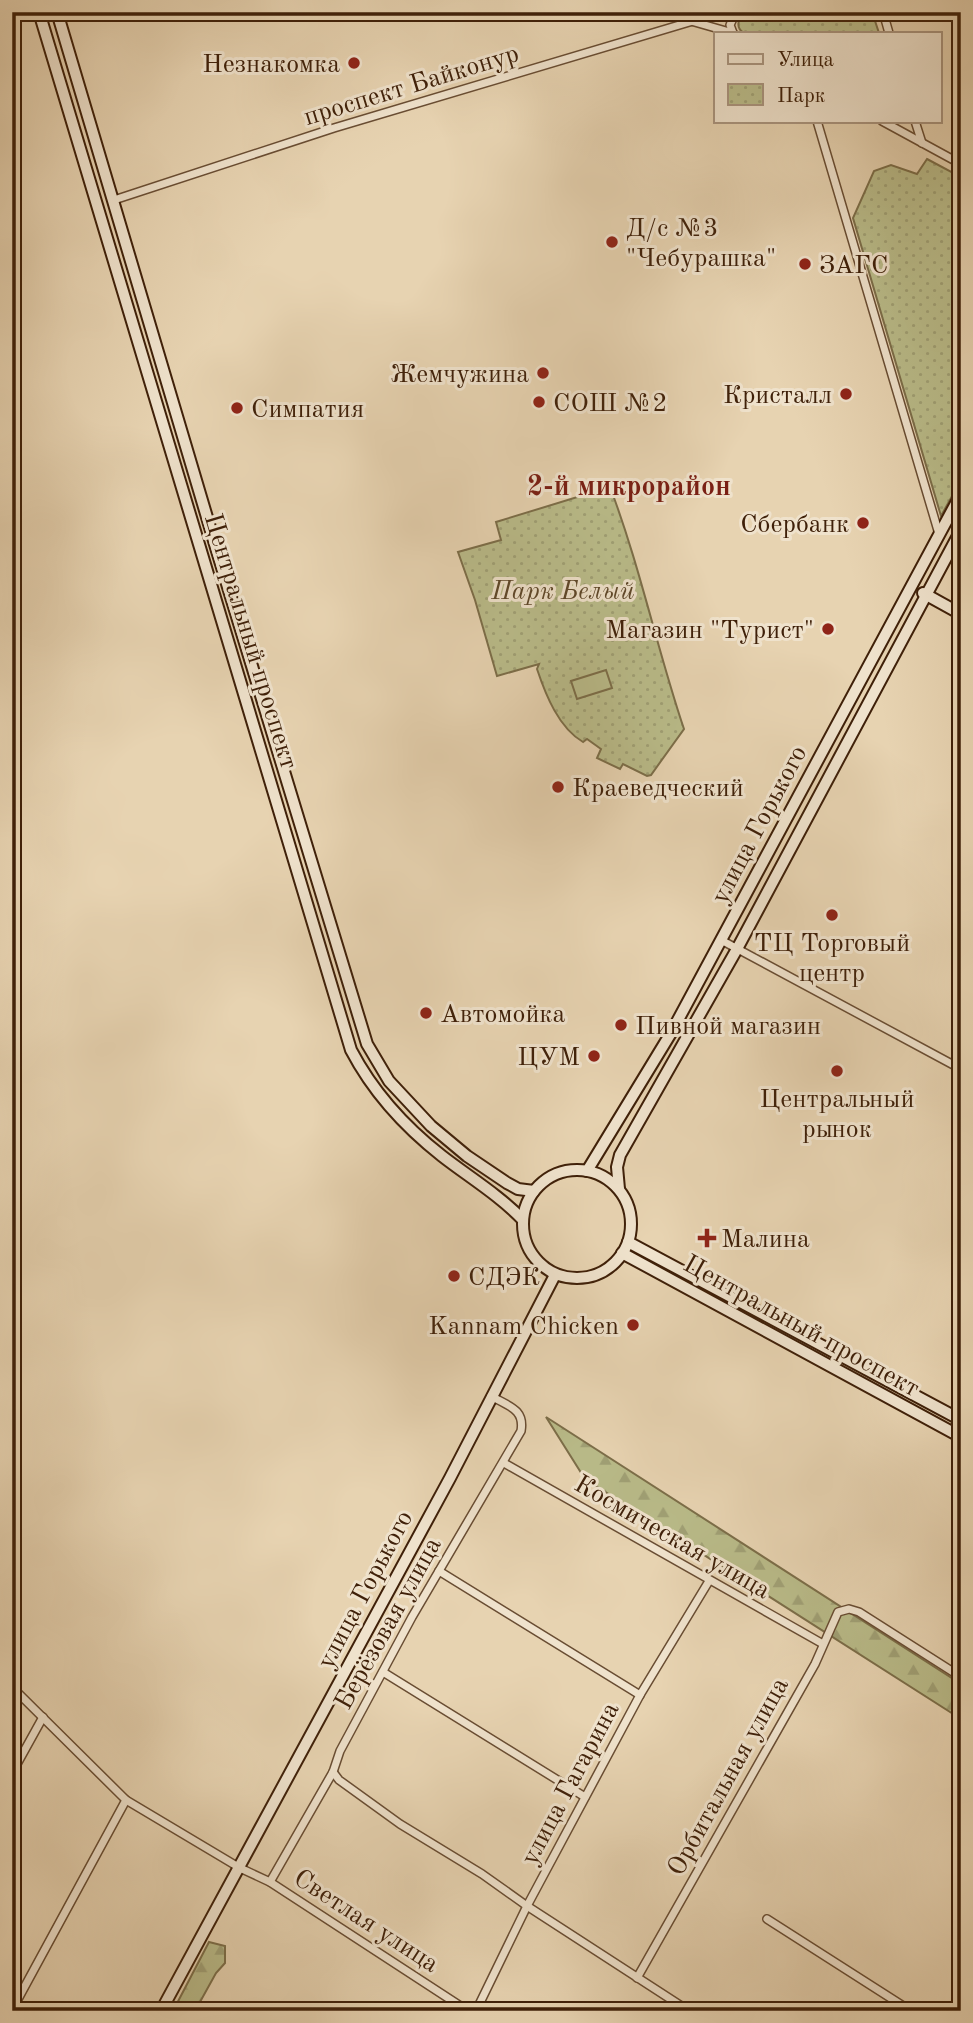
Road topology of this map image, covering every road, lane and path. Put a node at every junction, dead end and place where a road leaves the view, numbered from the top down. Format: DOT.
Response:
graph roads {
  1 [pos="39,12"];
  2 [pos="57,12"];
  3 [pos="723,12"];
  4 [pos="736,12"];
  5 [pos="883,12"];
  6 [pos="691,21"];
  7 [pos="730,32"];
  8 [pos="733,32"];
  9 [pos="889,32"];
  10 [pos="817,122"];
  11 [pos="884,122"];
  12 [pos="915,122"];
  13 [pos="922,143"];
  14 [pos="961,164"];
  15 [pos="114,200"];
  16 [pos="97,204"];
  17 [pos="961,494"];
  18 [pos="961,530"];
  19 [pos="939,534"];
  20 [pos="911,587"];
  21 [pos="926,595"];
  22 [pos="961,614"];
  23 [pos="271,728"];
  24 [pos="256,732"];
  25 [pos="721,940"];
  26 [pos="737,949"];
  27 [pos="961,1069"];
  28 [pos="389,1081"];
  29 [pos="376,1091"];
  30 [pos="587,1171"];
  31 [pos="619,1189"];
  32 [pos="534,1191"];
  33 [pos="523,1220"];
  34 [pos="628,1242"];
  35 [pos="622,1253"];
  36 [pos="555,1275"];
  37 [pos="491,1396"];
  38 [pos="961,1420"];
  39 [pos="961,1437"];
  40 [pos="504,1463"];
  41 [pos="439,1571"];
  42 [pos="709,1581"];
  43 [pos="823,1644"];
  44 [pos="383,1672"];
  45 [pos="961,1677"];
  46 [pos="12,1687"];
  47 [pos="639,1695"];
  48 [pos="43,1717"];
  49 [pos="333,1772"];
  50 [pos="12,1773"];
  51 [pos="585,1797"];
  52 [pos="126,1800"];
  53 [pos="240,1868"];
  54 [pos="270,1882"];
  55 [pos="527,1906"];
  56 [pos="767,1919"];
  57 [pos="637,1978"];
  58 [pos="12,2010"];
  59 [pos="161,2011"];
  60 [pos="468,2011"];
  61 [pos="476,2011"];
  62 [pos="689,2011"];
  63 [pos="911,2011"];
  1 -- 16 [label="main road, Центральный проспект"];
  2 -- 15 [label="main road, Центральный проспект"];
  3 -- 6 [label="street, проспект Байконур"];
  4 -- 8 [label="street"];
  5 -- 9 [label="street"];
  6 -- 7 [label="street"];
  6 -- 15 [label="street, проспект Байконур"];
  10 -- 19 [label="street"];
  11 -- 13 [label="street"];
  12 -- 13 [label="street"];
  13 -- 14 [label="street"];
  15 -- 16 [label="main road"];
  15 -- 23 [label="main road, Центральный проспект"];
  16 -- 24 [label="main road, Центральный проспект"];
  17 -- 19 [label="main road, улица Горького"];
  18 -- 21 [label="main road, улица Горького"];
  19 -- 20 [label="main road, улица Горького"];
  20 -- 21 [label="main road"];
  20 -- 25 [label="main road, улица Горького"];
  21 -- 22 [label="main road"];
  21 -- 26 [label="main road, улица Горького"];
  23 -- 24 [label="main road"];
  23 -- 28 [label="main road, Центральный проспект"];
  24 -- 29 [label="main road, Центральный проспект"];
  25 -- 26 [label="street"];
  25 -- 30 [label="main road, улица Горького"];
  26 -- 27 [label="street"];
  26 -- 31 [label="main road, улица Горького"];
  28 -- 29 [label="main road"];
  28 -- 32 [label="main road, Центральный проспект"];
  29 -- 33 [label="main road, Центральный проспект"];
  30 -- 31 [label="main road"];
  30 -- 32 [label="main road"];
  31 -- 34 [label="main road"];
  32 -- 33 [label="main road"];
  33 -- 36 [label="main road"];
  34 -- 35 [label="main road"];
  34 -- 38 [label="main road, Центральный проспект"];
  35 -- 36 [label="main road"];
  35 -- 39 [label="main road, Центральный проспект"];
  36 -- 37 [label="main road, улица Горького"];
  37 -- 40 [label="street, Берёзовая улица"];
  37 -- 53 [label="main road, улица Горького"];
  40 -- 41 [label="street, Берёзовая улица"];
  40 -- 42 [label="street, Космическая улица"];
  41 -- 44 [label="street, Берёзовая улица"];
  41 -- 47 [label="street"];
  42 -- 43 [label="street, Космическая улица"];
  42 -- 47 [label="street, улица Гагарина"];
  43 -- 45 [label="street, Орбитальная улица"];
  43 -- 57 [label="street, Орбитальная улица"];
  44 -- 49 [label="street, Берёзовая улица"];
  44 -- 51 [label="street"];
  46 -- 48 [label="street, Светлая улица"];
  47 -- 51 [label="street, улица Гагарина"];
  48 -- 50 [label="street"];
  48 -- 52 [label="street, Светлая улица"];
  49 -- 54 [label="street, Берёзовая улица"];
  49 -- 55 [label="street"];
  51 -- 55 [label="street, улица Гагарина"];
  52 -- 53 [label="street, Светлая улица"];
  52 -- 58 [label="street"];
  53 -- 54 [label="street, Светлая улица"];
  53 -- 59 [label="main road, улица Горького"];
  54 -- 60 [label="street, Светлая улица"];
  55 -- 57 [label="street"];
  55 -- 61 [label="street, улица Гагарина"];
  56 -- 63 [label="street"];
  57 -- 62 [label="street"];
}
